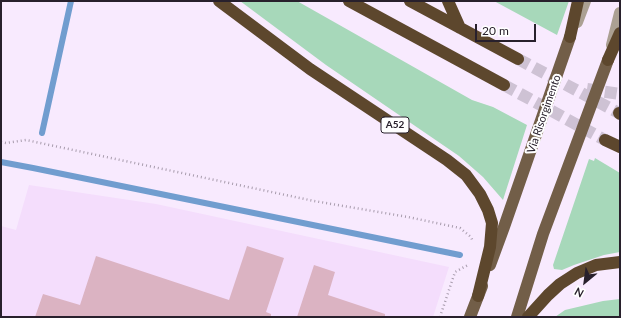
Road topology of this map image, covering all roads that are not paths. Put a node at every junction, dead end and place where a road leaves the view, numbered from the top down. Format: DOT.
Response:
graph roads {
  1 [pos="218,1"];
  2 [pos="349,1"];
  3 [pos="410,1"];
  4 [pos="448,1"];
  5 [pos="578,1"];
  6 [pos="585,1"];
  7 [pos="620,13"];
  8 [pos="460,28"];
  9 [pos="620,33"];
  10 [pos="570,37"];
  11 [pos="518,59"];
  12 [pos="608,60"];
  13 [pos="504,85"];
  14 [pos="605,140"];
  15 [pos="620,147"];
  16 [pos="620,262"];
  17 [pos="478,296"];
  18 [pos="470,317"];
  19 [pos="517,317"];
  20 [pos="528,317"];
  1 -- 17 [label="highway, A52"];
  2 -- 13 [label="highway"];
  3 -- 8 [label="highway"];
  4 -- 8 [label="highway"];
  5 -- 10 [label="highway"];
  6 -- 10 [label="street, Via Risorgimento"];
  7 -- 12 [label="street"];
  8 -- 11 [label="highway"];
  9 -- 12 [label="highway"];
  10 -- 17 [label="main road, Via Risorgimento"];
  12 -- 19 [label="main road"];
  14 -- 15 [label="highway"];
  16 -- 20 [label="highway"];
  17 -- 18 [label="main road, Via Risorgimento"];
}
